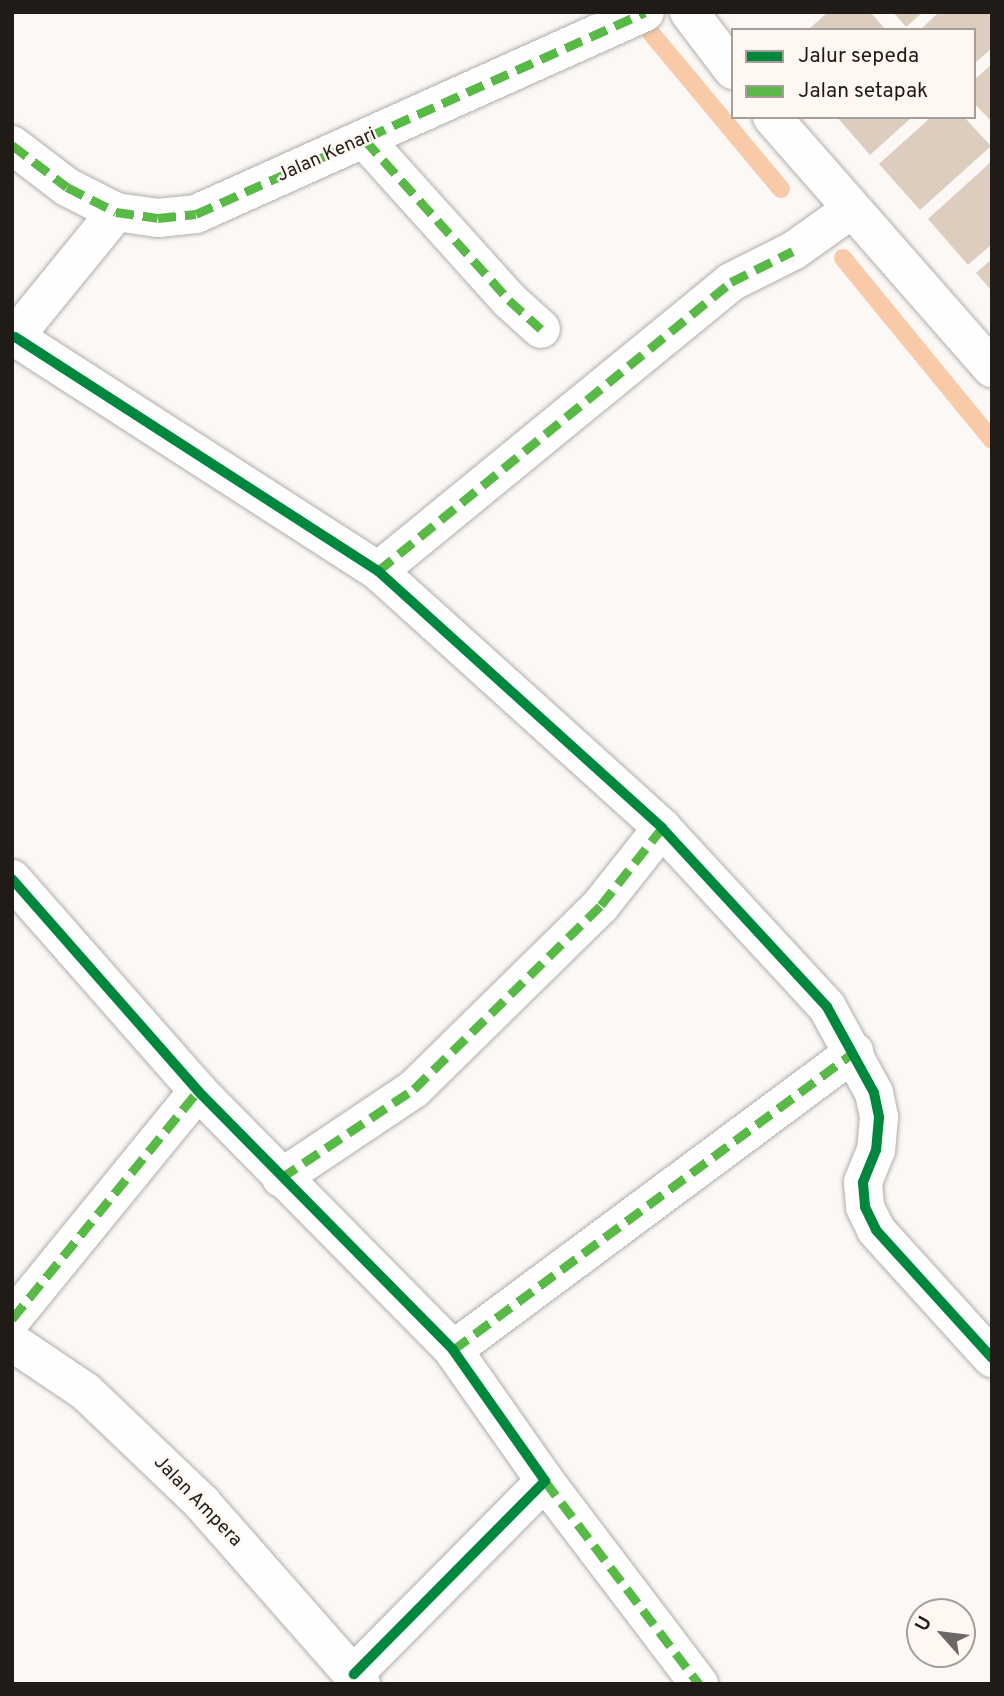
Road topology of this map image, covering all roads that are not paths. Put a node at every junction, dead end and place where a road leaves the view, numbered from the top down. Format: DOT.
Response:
graph roads {
  1 [pos="645,12"];
  2 [pos="689,12"];
  3 [pos="731,67"];
  4 [pos="774,119"];
  5 [pos="365,140"];
  6 [pos="12,145"];
  7 [pos="849,211"];
  8 [pos="116,212"];
  9 [pos="541,329"];
  10 [pos="13,339"];
  11 [pos="992,368"];
  12 [pos="378,571"];
  13 [pos="662,828"];
  14 [pos="15,889"];
  15 [pos="854,1052"];
  16 [pos="198,1091"];
  17 [pos="281,1178"];
  18 [pos="12,1319"];
  19 [pos="12,1342"];
  20 [pos="453,1350"];
  21 [pos="992,1358"];
  22 [pos="545,1481"];
  23 [pos="358,1679"];
  24 [pos="699,1684"];
  1 -- 5 [label="street, Jalan Kenari"];
  2 -- 3 [label="street"];
  4 -- 7 [label="street"];
  5 -- 8 [label="street, Jalan Kenari"];
  5 -- 9 [label="street"];
  6 -- 8 [label="street, Jalan Kenari"];
  7 -- 11 [label="street"];
  7 -- 12 [label="street"];
  8 -- 10 [label="street"];
  10 -- 12 [label="street"];
  12 -- 13 [label="street"];
  13 -- 15 [label="street"];
  13 -- 17 [label="street"];
  14 -- 16 [label="street"];
  15 -- 20 [label="street"];
  15 -- 21 [label="street"];
  16 -- 17 [label="street"];
  16 -- 18 [label="street"];
  17 -- 20 [label="street"];
  19 -- 23 [label="street, Jalan Ampera"];
  20 -- 22 [label="street"];
  22 -- 23 [label="street"];
  22 -- 24 [label="street"];
}
